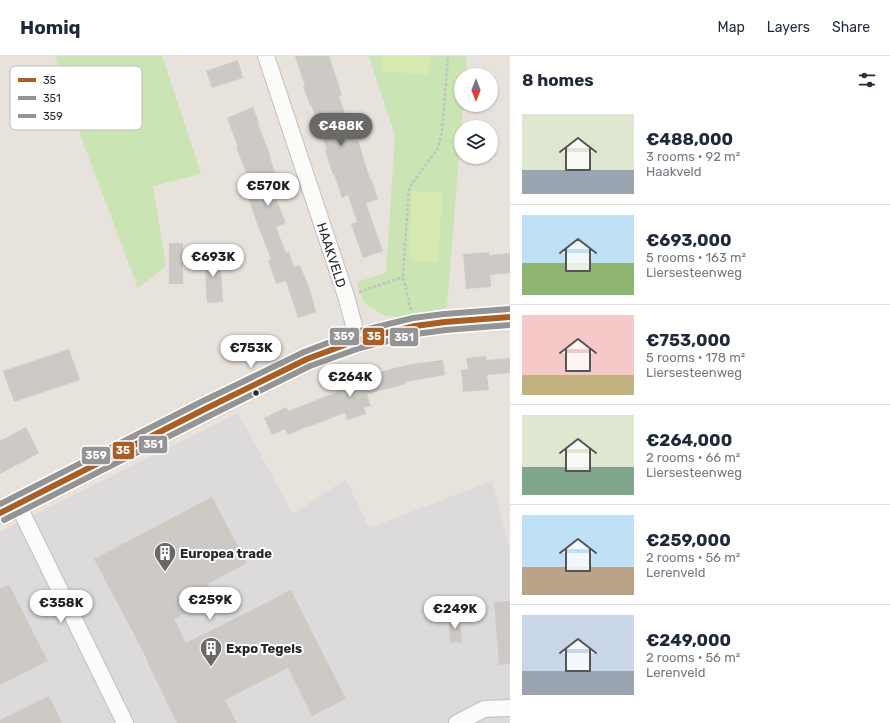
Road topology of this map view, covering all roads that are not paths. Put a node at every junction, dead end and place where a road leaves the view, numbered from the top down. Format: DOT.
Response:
graph roads {
  1 [pos="266,56"];
  2 [pos="510,317"];
  3 [pos="358,340"];
  4 [pos="18,503"];
  5 [pos="0,513"];
  6 [pos="510,708"];
  7 [pos="125,723"];
  8 [pos="457,723"];
  1 -- 3 [label="street, HAAKVELD"];
  2 -- 3 [label="street"];
  3 -- 4 [label="street"];
  4 -- 5 [label="street"];
  4 -- 7 [label="street"];
  6 -- 8 [label="street"];
}
